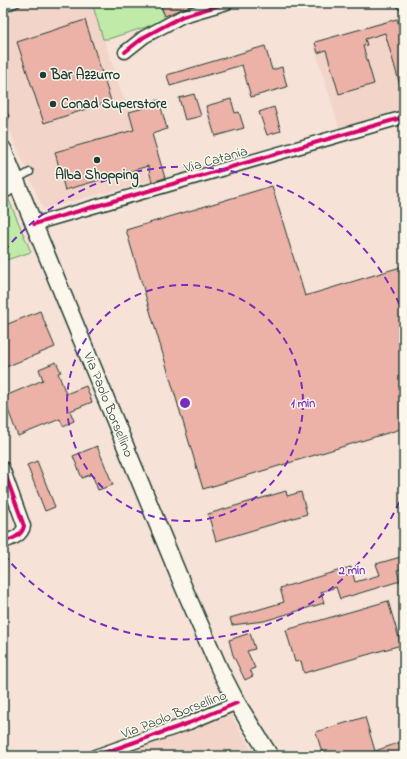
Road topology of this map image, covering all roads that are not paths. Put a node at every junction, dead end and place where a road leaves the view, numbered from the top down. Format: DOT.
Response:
graph roads {
  1 [pos="17,3"];
  2 [pos="227,3"];
  3 [pos="3,9"];
  4 [pos="125,52"];
  5 [pos="404,116"];
  6 [pos="3,149"];
  7 [pos="30,172"];
  8 [pos="16,182"];
  9 [pos="3,193"];
  10 [pos="34,224"];
  11 [pos="3,468"];
  12 [pos="3,542"];
  13 [pos="237,703"];
  14 [pos="95,756"];
  15 [pos="270,756"];
  1 -- 3 [label="lane"];
  2 -- 4 [label="street"];
  5 -- 10 [label="street, Via Catania"];
  6 -- 8 [label="main road, Via Paolo Borsellino"];
  7 -- 8 [label="lane"];
  8 -- 9 [label="street"];
  8 -- 10 [label="main road, Via Paolo Borsellino"];
  10 -- 13 [label="main road, Via Paolo Borsellino"];
  11 -- 12 [label="street"];
  13 -- 14 [label="street, Via Paolo Borsellino"];
  13 -- 15 [label="main road, Via Paolo Borsellino"];
}
